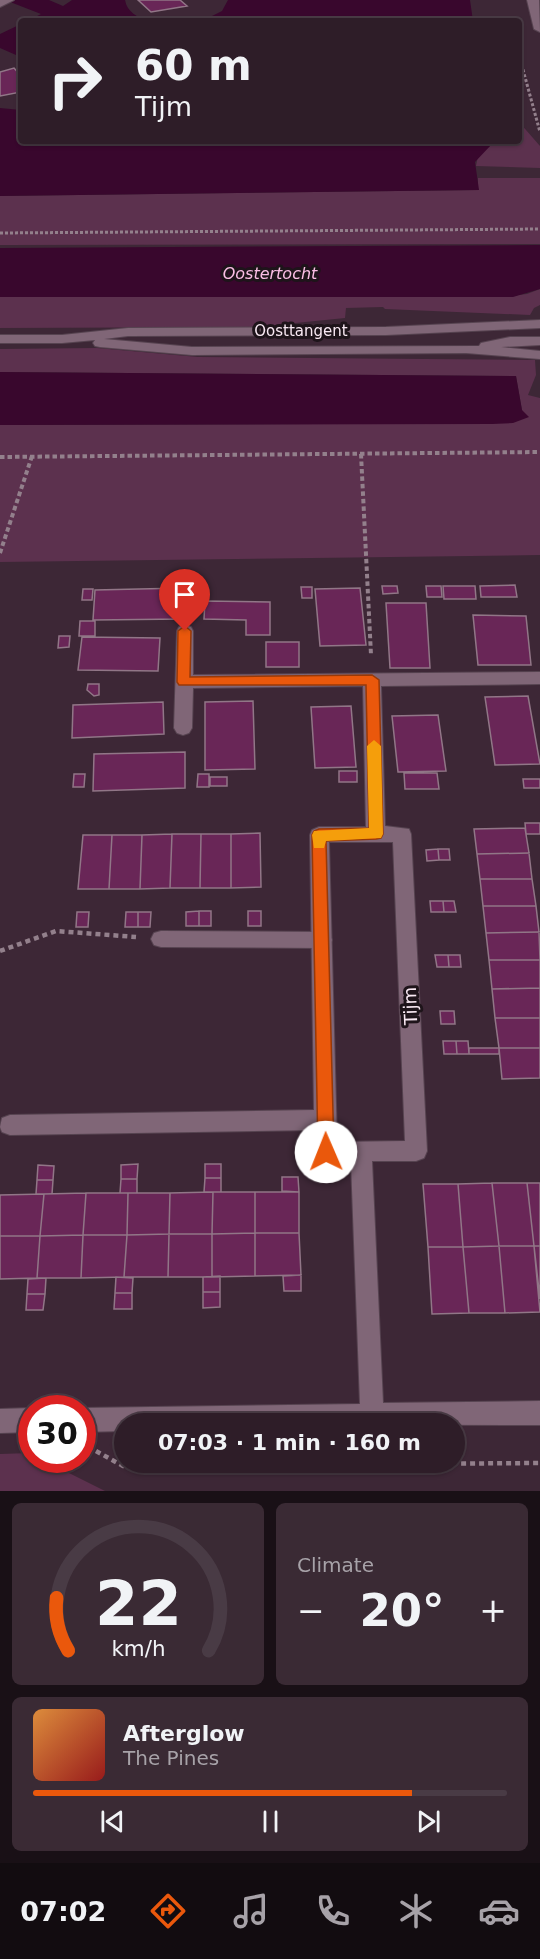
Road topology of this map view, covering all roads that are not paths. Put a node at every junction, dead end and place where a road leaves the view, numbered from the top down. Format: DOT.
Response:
graph roads {
  1 [pos="533,0"];
  2 [pos="540,29"];
  3 [pos="540,324"];
  4 [pos="0,339"];
  5 [pos="62,339"];
  6 [pos="540,341"];
  7 [pos="466,349"];
  8 [pos="540,355"];
  9 [pos="185,631"];
  10 [pos="540,678"];
  11 [pos="372,680"];
  12 [pos="183,682"];
  13 [pos="183,728"];
  14 [pos="376,834"];
  15 [pos="161,939"];
  16 [pos="322,940"];
  17 [pos="325,1120"];
  18 [pos="10,1125"];
  19 [pos="362,1151"];
  20 [pos="372,1413"];
  21 [pos="540,1413"];
  22 [pos="465,1415"];
  23 [pos="18,1420"];
  24 [pos="96,1420"];
  25 [pos="114,1420"];
  26 [pos="0,1421"];
  1 -- 2 [label="street"];
  3 -- 5 [label="street, Oosttangent"];
  4 -- 5 [label="street, Oosttangent"];
  5 -- 7 [label="street, Oosttangent"];
  6 -- 7 [label="street, Oosttangent"];
  7 -- 8 [label="street, Oosttangent"];
  9 -- 12 [label="street"];
  10 -- 11 [label="street"];
  11 -- 12 [label="street"];
  11 -- 14 [label="street"];
  12 -- 13 [label="street"];
  14 -- 16 [label="street, Tijm"];
  14 -- 19 [label="street, Tijm"];
  15 -- 16 [label="street"];
  16 -- 17 [label="street, Tijm"];
  17 -- 18 [label="street"];
  17 -- 19 [label="street, Tijm"];
  19 -- 20 [label="street"];
  21 -- 22 [label="street"];
  23 -- 26 [label="street"];
  24 -- 25 [label="street"];
}
